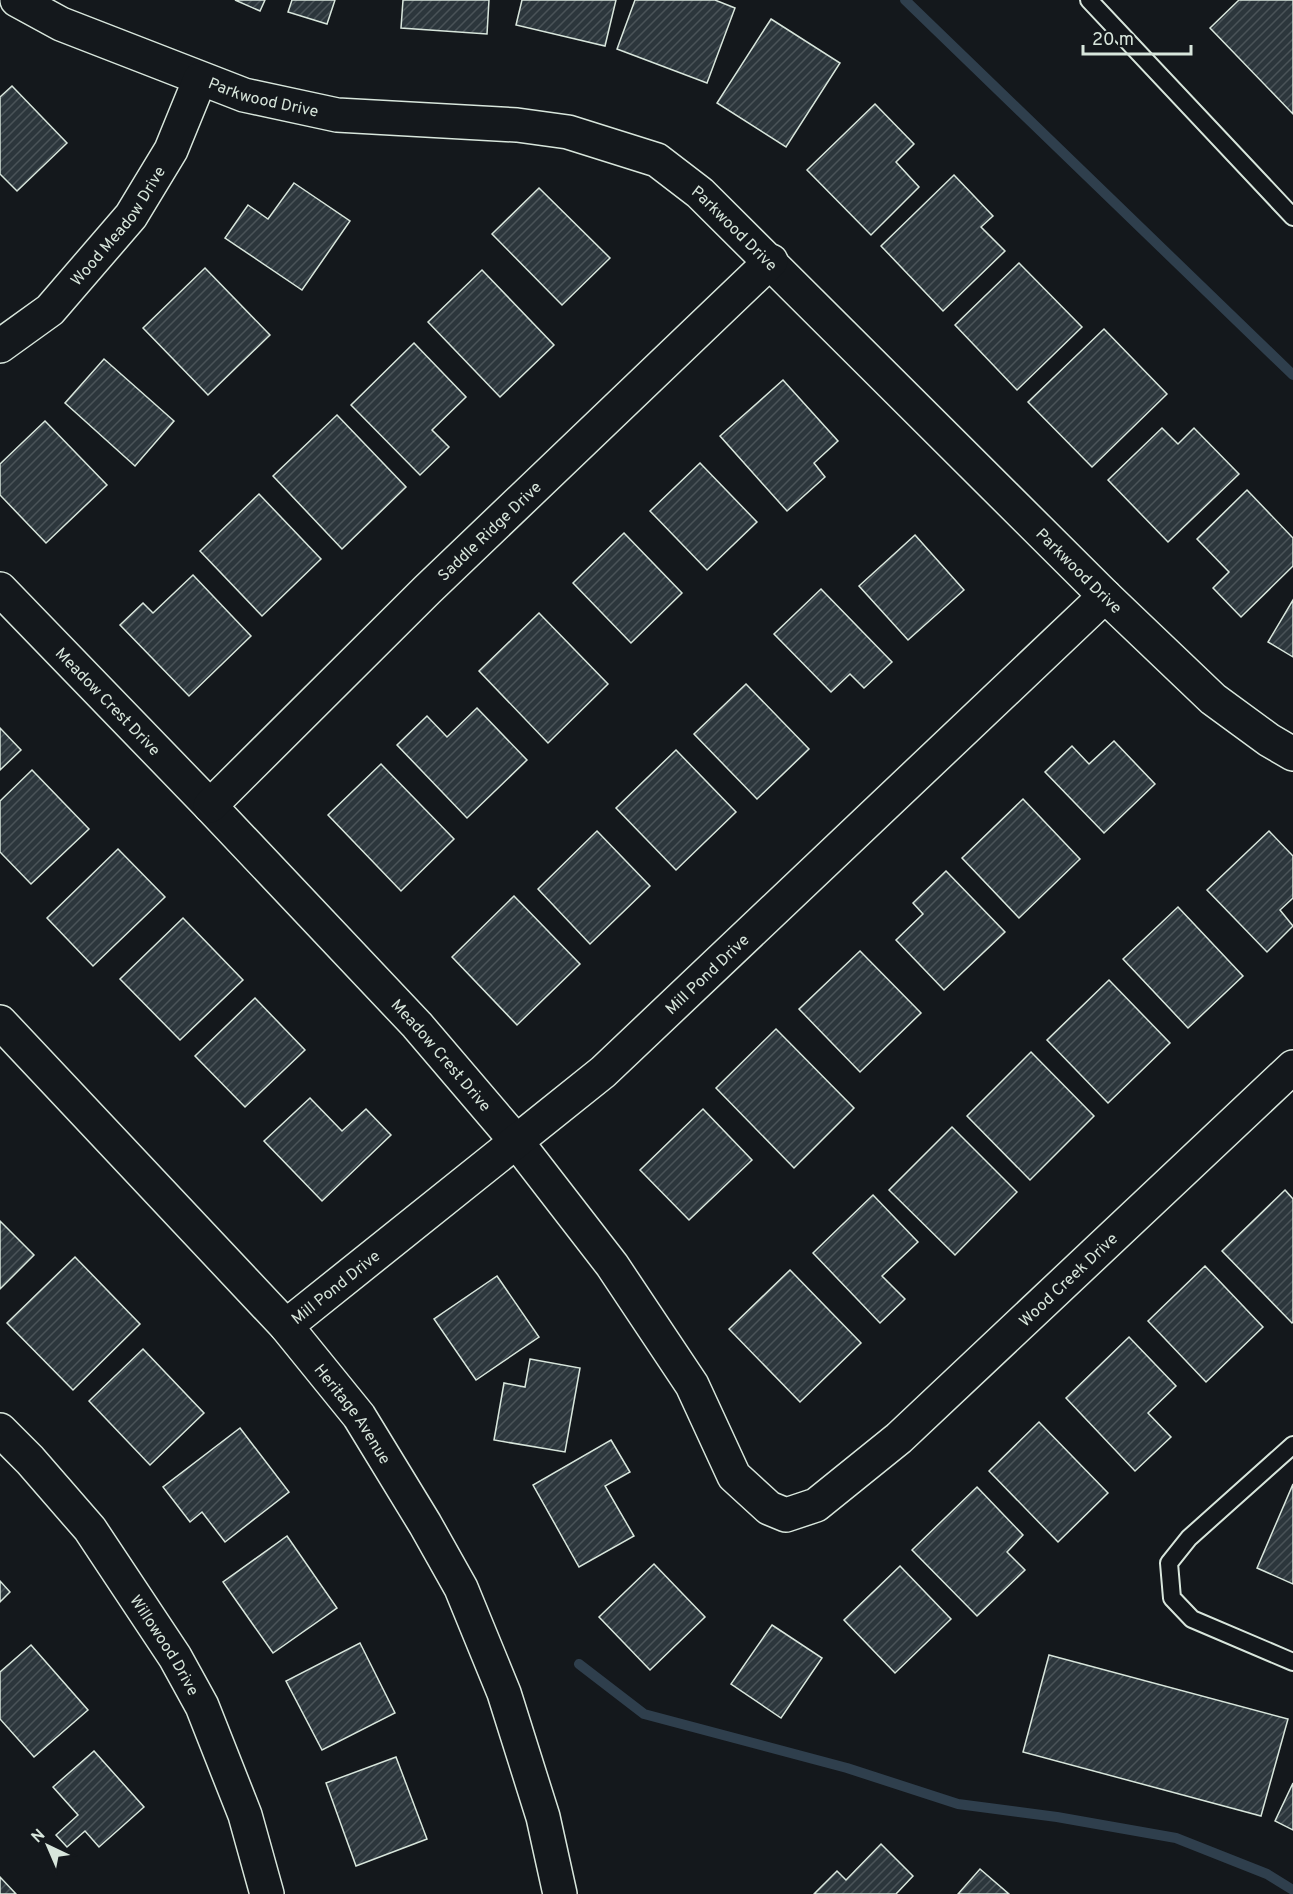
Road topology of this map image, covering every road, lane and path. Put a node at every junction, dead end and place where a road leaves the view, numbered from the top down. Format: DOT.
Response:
graph roads {
  1 [pos="17,0"];
  2 [pos="1089,0"];
  3 [pos="200,79"];
  4 [pos="1293,216"];
  5 [pos="771,261"];
  6 [pos="0,346"];
  7 [pos="0,589"];
  8 [pos="1105,596"];
  9 [pos="1293,754"];
  10 [pos="210,806"];
  11 [pos="0,1022"];
  12 [pos="1293,1067"];
  13 [pos="516,1141"];
  14 [pos="286,1326"];
  15 [pos="0,1430"];
  16 [pos="1293,1445"];
  17 [pos="839,1486"];
  18 [pos="1293,1662"];
  19 [pos="267,1894"];
  20 [pos="560,1894"];
  1 -- 3 [label="street, Parkwood Drive"];
  2 -- 4 [label="lane"];
  3 -- 5 [label="street, Parkwood Drive"];
  3 -- 6 [label="street, Wood Meadow Drive"];
  5 -- 8 [label="street, Parkwood Drive"];
  5 -- 10 [label="street, Saddle Ridge Drive"];
  7 -- 10 [label="street, Meadow Crest Drive"];
  8 -- 9 [label="street, Parkwood Drive"];
  8 -- 13 [label="street, Mill Pond Drive"];
  10 -- 13 [label="street, Meadow Crest Drive"];
  11 -- 14 [label="street, Heritage Avenue"];
  12 -- 17 [label="street, Wood Creek Drive"];
  13 -- 14 [label="street, Mill Pond Drive"];
  13 -- 17 [label="street, Meadow Crest Drive"];
  14 -- 20 [label="street, Heritage Avenue"];
  15 -- 19 [label="street, Willowood Drive"];
  16 -- 18 [label="lane"];
}
